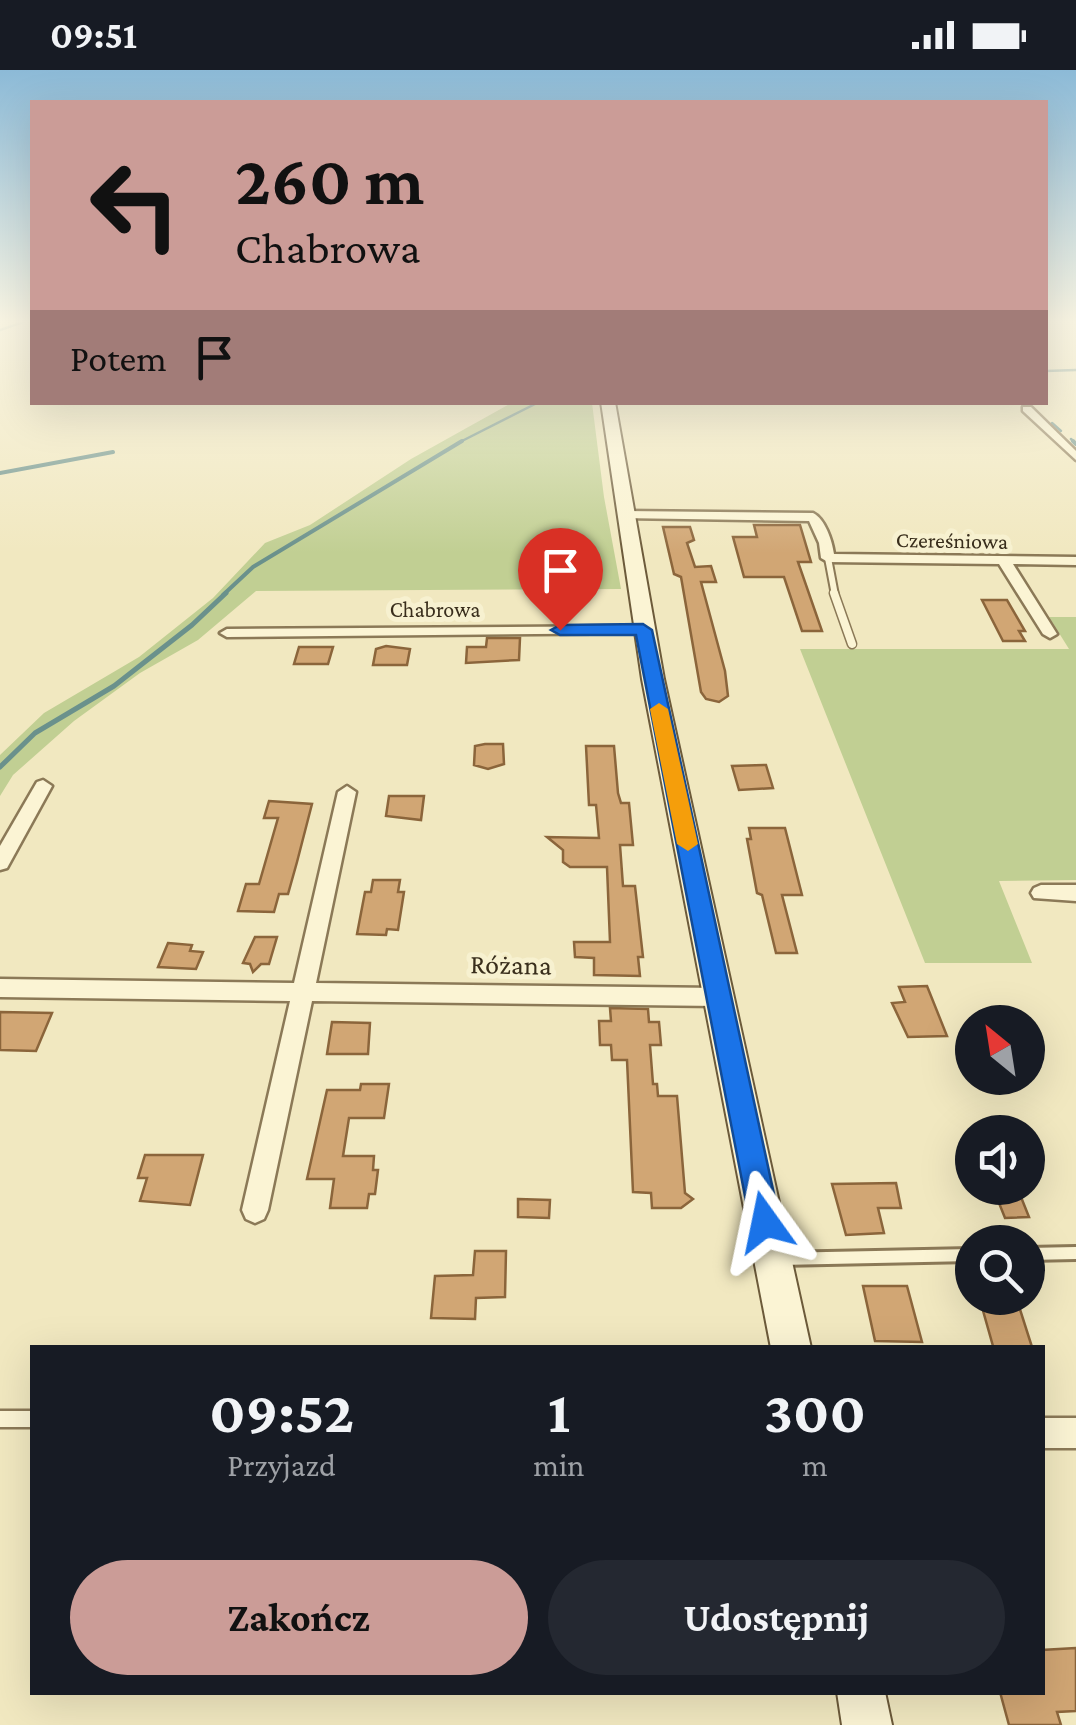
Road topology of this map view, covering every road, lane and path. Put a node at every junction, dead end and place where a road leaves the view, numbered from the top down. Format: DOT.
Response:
graph roads {
  1 [pos="608,405"];
  2 [pos="1027,409"];
  3 [pos="1076,457"];
  4 [pos="625,515"];
  5 [pos="828,558"];
  6 [pos="1004,560"];
  7 [pos="1076,561"];
  8 [pos="643,630"];
  9 [pos="227,633"];
  10 [pos="1050,634"];
  11 [pos="852,644"];
  12 [pos="43,786"];
  13 [pos="347,792"];
  14 [pos="0,863"];
  15 [pos="1041,893"];
  16 [pos="1076,893"];
  17 [pos="0,988"];
  18 [pos="303,990"];
  19 [pos="718,997"];
  20 [pos="256,1210"];
  21 [pos="1076,1253"];
  22 [pos="1045,1254"];
  23 [pos="955,1255"];
  24 [pos="773,1259"];
  25 [pos="790,1345"];
  26 [pos="0,1419"];
  27 [pos="30,1419"];
  28 [pos="1045,1433"];
  29 [pos="1076,1433"];
  30 [pos="861,1695"];
  31 [pos="867,1725"];
  1 -- 4 [label="street"];
  2 -- 3 [label="street"];
  4 -- 5 [label="street"];
  4 -- 8 [label="street"];
  5 -- 6 [label="street, Czereśniowa"];
  5 -- 11 [label="lane"];
  6 -- 7 [label="street, Czereśniowa"];
  6 -- 10 [label="street"];
  8 -- 9 [label="street, Chabrowa"];
  8 -- 19 [label="street"];
  12 -- 14 [label="street"];
  13 -- 18 [label="street"];
  15 -- 16 [label="street"];
  17 -- 18 [label="street, Różana"];
  18 -- 19 [label="street, Różana"];
  18 -- 20 [label="street"];
  19 -- 24 [label="street"];
  21 -- 22 [label="lane"];
  23 -- 24 [label="lane"];
  24 -- 25 [label="street"];
  26 -- 27 [label="lane"];
  28 -- 29 [label="street"];
  30 -- 31 [label="street"];
}
